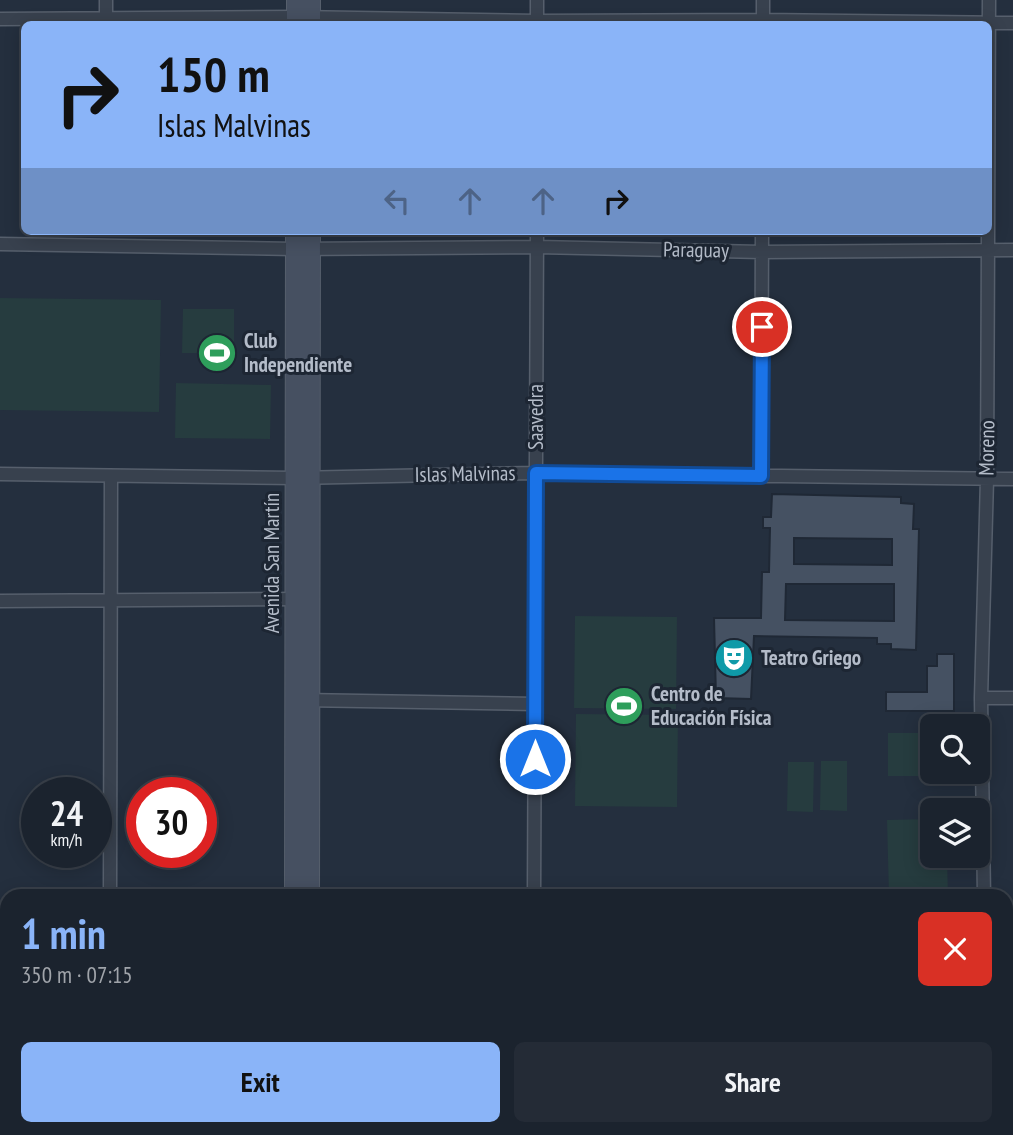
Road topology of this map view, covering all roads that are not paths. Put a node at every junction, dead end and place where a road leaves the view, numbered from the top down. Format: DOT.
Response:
graph roads {
  1 [pos="106,0"];
  2 [pos="537,0"];
  3 [pos="763,0"];
  4 [pos="989,0"];
  5 [pos="304,14"];
  6 [pos="0,19"];
  7 [pos="71,21"];
  8 [pos="106,21"];
  9 [pos="131,21"];
  10 [pos="485,21"];
  11 [pos="537,21"];
  12 [pos="763,21"];
  13 [pos="989,21"];
  14 [pos="992,23"];
  15 [pos="1013,23"];
  16 [pos="107,235"];
  17 [pos="537,235"];
  18 [pos="762,235"];
  19 [pos="989,235"];
  20 [pos="303,240"];
  21 [pos="0,244"];
  22 [pos="107,246"];
  23 [pos="537,247"];
  24 [pos="989,249"];
  25 [pos="1013,250"];
  26 [pos="762,252"];
  27 [pos="536,473"];
  28 [pos="0,474"];
  29 [pos="111,476"];
  30 [pos="761,476"];
  31 [pos="303,477"];
  32 [pos="1013,479"];
  33 [pos="987,480"];
  34 [pos="302,599"];
  35 [pos="109,600"];
  36 [pos="0,601"];
  37 [pos="981,698"];
  38 [pos="1013,698"];
  39 [pos="302,700"];
  40 [pos="535,704"];
  41 [pos="110,889"];
  42 [pos="294,889"];
  43 [pos="310,889"];
  44 [pos="534,889"];
  45 [pos="984,889"];
  1 -- 8 [label="street"];
  2 -- 11 [label="street"];
  3 -- 12 [label="street"];
  4 -- 13 [label="street, Moreno"];
  5 -- 9 [label="street"];
  5 -- 10 [label="street"];
  6 -- 7 [label="street"];
  14 -- 15 [label="street"];
  16 -- 22 [label="street"];
  17 -- 23 [label="street, Saavedra"];
  18 -- 26 [label="street"];
  19 -- 24 [label="street, Moreno"];
  20 -- 22 [label="street, Paraguay"];
  20 -- 23 [label="street, Paraguay"];
  20 -- 31 [label="main road, Avenida San Martín"];
  21 -- 22 [label="street, Paraguay"];
  23 -- 26 [label="street, Paraguay"];
  23 -- 27 [label="street, Saavedra"];
  24 -- 25 [label="street, Paraguay"];
  24 -- 26 [label="street, Paraguay"];
  24 -- 33 [label="street, Moreno"];
  26 -- 30 [label="street"];
  27 -- 30 [label="street, Islas Malvinas"];
  27 -- 31 [label="street, Islas Malvinas"];
  27 -- 40 [label="street, Saavedra"];
  28 -- 29 [label="street, Islas Malvinas"];
  29 -- 31 [label="street, Islas Malvinas"];
  29 -- 35 [label="street"];
  30 -- 33 [label="street, Islas Malvinas"];
  31 -- 34 [label="main road, Avenida San Martín"];
  32 -- 33 [label="street, Islas Malvinas"];
  33 -- 37 [label="street, Moreno"];
  34 -- 35 [label="street"];
  34 -- 39 [label="main road, Avenida San Martín"];
  35 -- 36 [label="street"];
  35 -- 41 [label="street"];
  37 -- 38 [label="street"];
  37 -- 45 [label="street, Moreno"];
  39 -- 40 [label="street"];
  39 -- 42 [label="main road, Avenida San Martín"];
  39 -- 43 [label="main road, Avenida San Martín"];
  40 -- 44 [label="street, Saavedra"];
}
